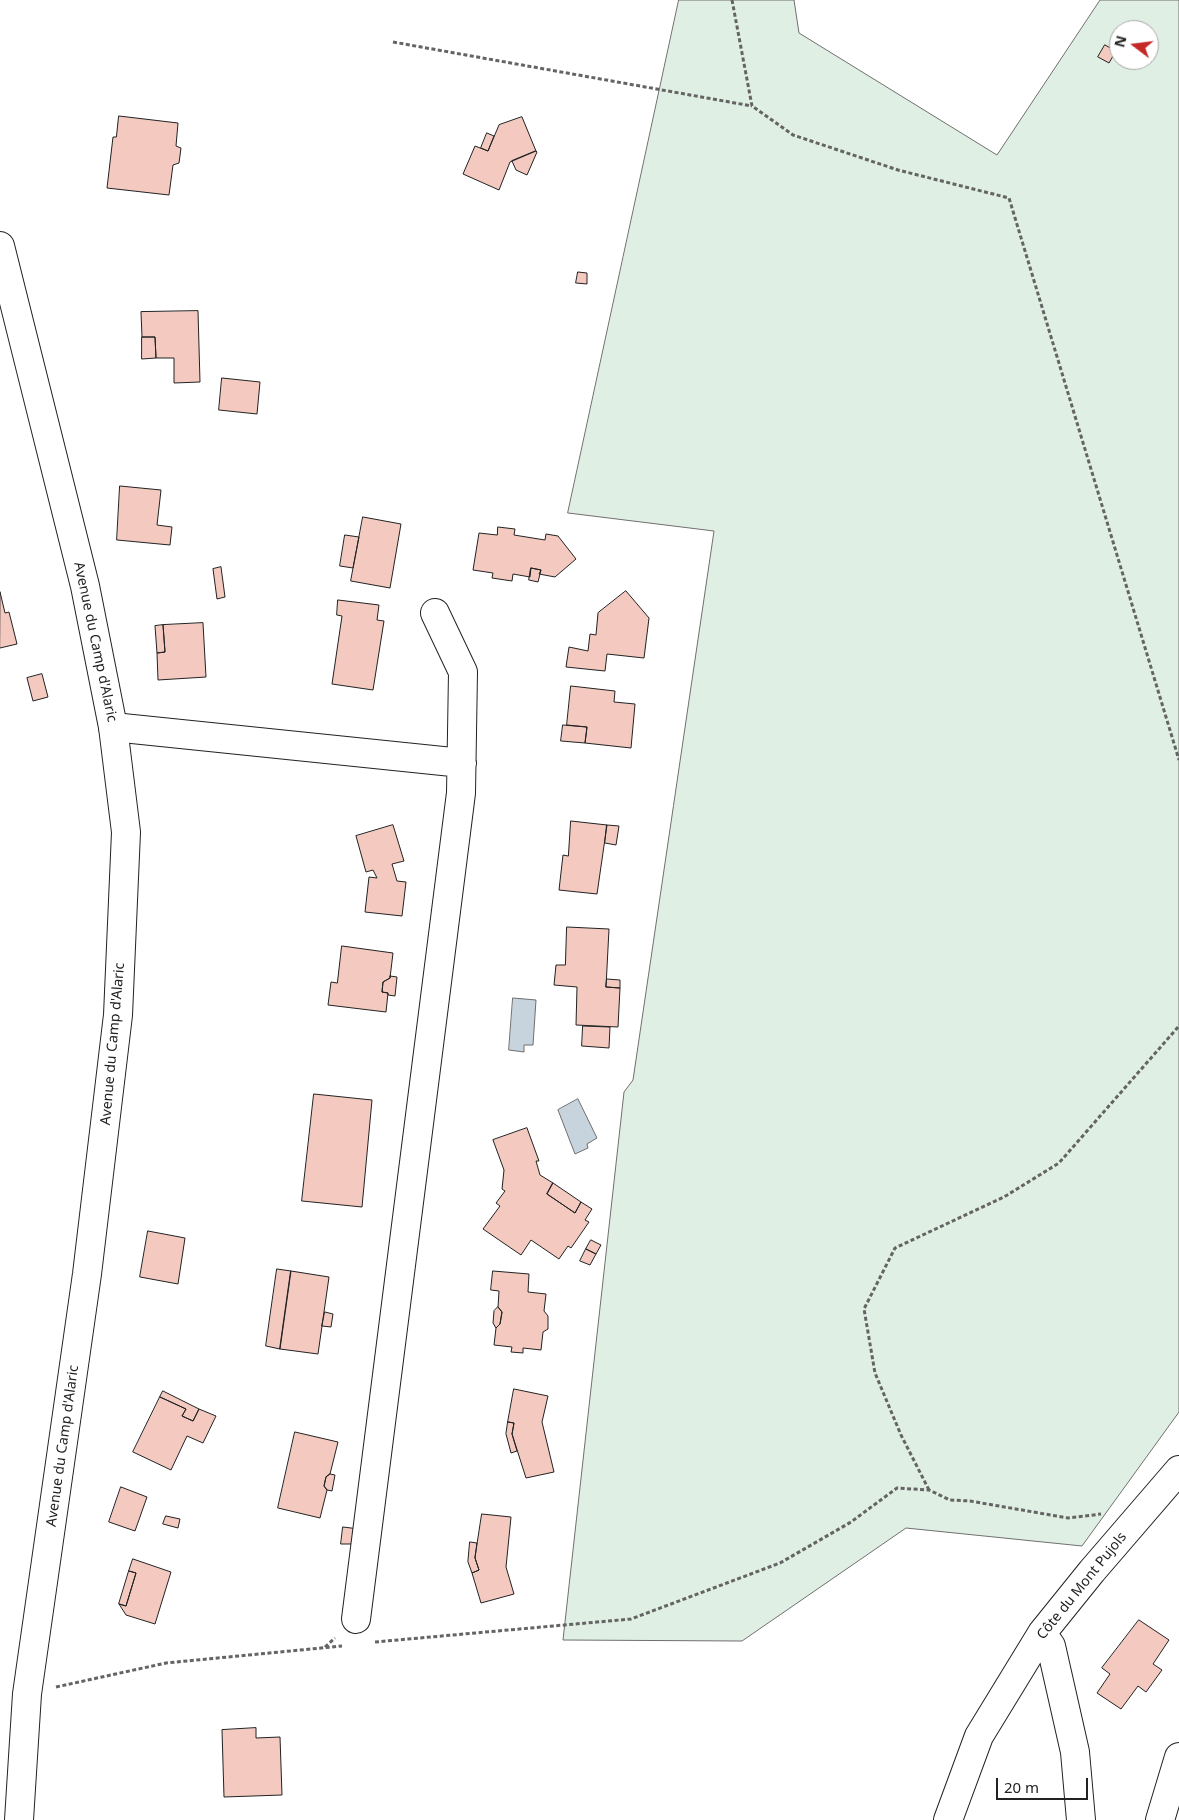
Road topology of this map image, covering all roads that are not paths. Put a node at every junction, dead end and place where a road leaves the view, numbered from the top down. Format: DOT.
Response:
graph roads {
  1 [pos="0,246"];
  2 [pos="435,613"];
  3 [pos="114,727"];
  4 [pos="462,763"];
  5 [pos="1179,1470"];
  6 [pos="356,1619"];
  7 [pos="1042,1633"];
  8 [pos="1179,1757"];
  9 [pos="19,1820"];
  10 [pos="948,1820"];
  11 [pos="1081,1820"];
  12 [pos="1160,1820"];
  1 -- 3 [label="street, Avenue du Camp d'Alaric"];
  2 -- 4 [label="street"];
  3 -- 4 [label="street"];
  3 -- 9 [label="street, Avenue du Camp d'Alaric"];
  4 -- 6 [label="street"];
  5 -- 7 [label="street, Côte du Mont Pujols"];
  7 -- 10 [label="street, Côte du Mont Pujols"];
  7 -- 11 [label="street"];
  8 -- 12 [label="street"];
}
